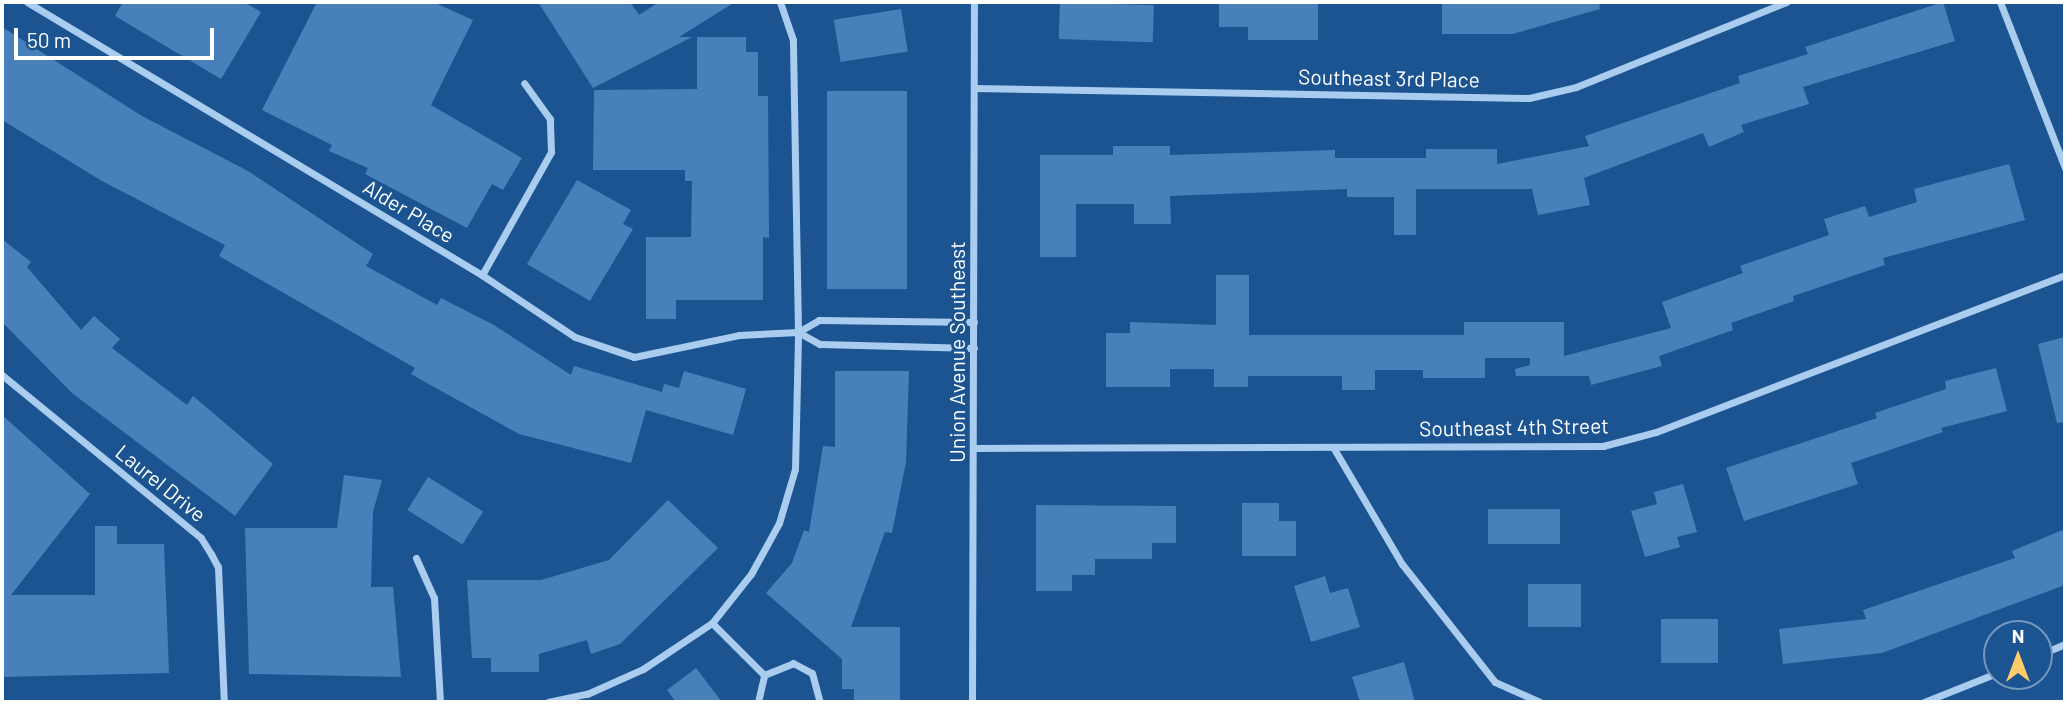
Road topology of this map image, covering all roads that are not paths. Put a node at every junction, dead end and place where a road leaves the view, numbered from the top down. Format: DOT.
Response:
graph roads {
  1 [pos="27,2"];
  2 [pos="780,2"];
  3 [pos="974,2"];
  4 [pos="1787,2"];
  5 [pos="2000,2"];
  6 [pos="524,83"];
  7 [pos="974,88"];
  8 [pos="2065,168"];
  9 [pos="482,275"];
  10 [pos="2065,275"];
  11 [pos="974,322"];
  12 [pos="798,332"];
  13 [pos="974,348"];
  14 [pos="2,375"];
  15 [pos="1334,447"];
  16 [pos="975,449"];
  17 [pos="416,558"];
  18 [pos="712,622"];
  19 [pos="764,675"];
  20 [pos="1983,679"];
  21 [pos="224,702"];
  22 [pos="440,702"];
  23 [pos="548,702"];
  24 [pos="758,702"];
  25 [pos="820,702"];
  26 [pos="972,702"];
  27 [pos="1540,702"];
  28 [pos="1924,702"];
  1 -- 9 [label="street, Alder Place"];
  2 -- 12 [label="street"];
  3 -- 7 [label="street, Union Avenue Southeast"];
  4 -- 7 [label="street, Southeast 3rd Place"];
  5 -- 8 [label="street"];
  6 -- 9 [label="street"];
  7 -- 11 [label="street, Union Avenue Southeast"];
  9 -- 12 [label="street, Alder Place"];
  10 -- 15 [label="street, Southeast 4th Street"];
  11 -- 12 [label="street"];
  11 -- 13 [label="street, Union Avenue Southeast"];
  12 -- 13 [label="street"];
  12 -- 18 [label="street"];
  13 -- 16 [label="street, Union Avenue Southeast"];
  14 -- 21 [label="street, Laurel Drive"];
  15 -- 16 [label="street, Southeast 4th Street"];
  15 -- 27 [label="street"];
  16 -- 26 [label="street, Union Avenue Southeast"];
  17 -- 22 [label="street"];
  18 -- 19 [label="street"];
  18 -- 23 [label="street"];
  19 -- 24 [label="street"];
  19 -- 25 [label="street"];
  20 -- 28 [label="street"];
}
